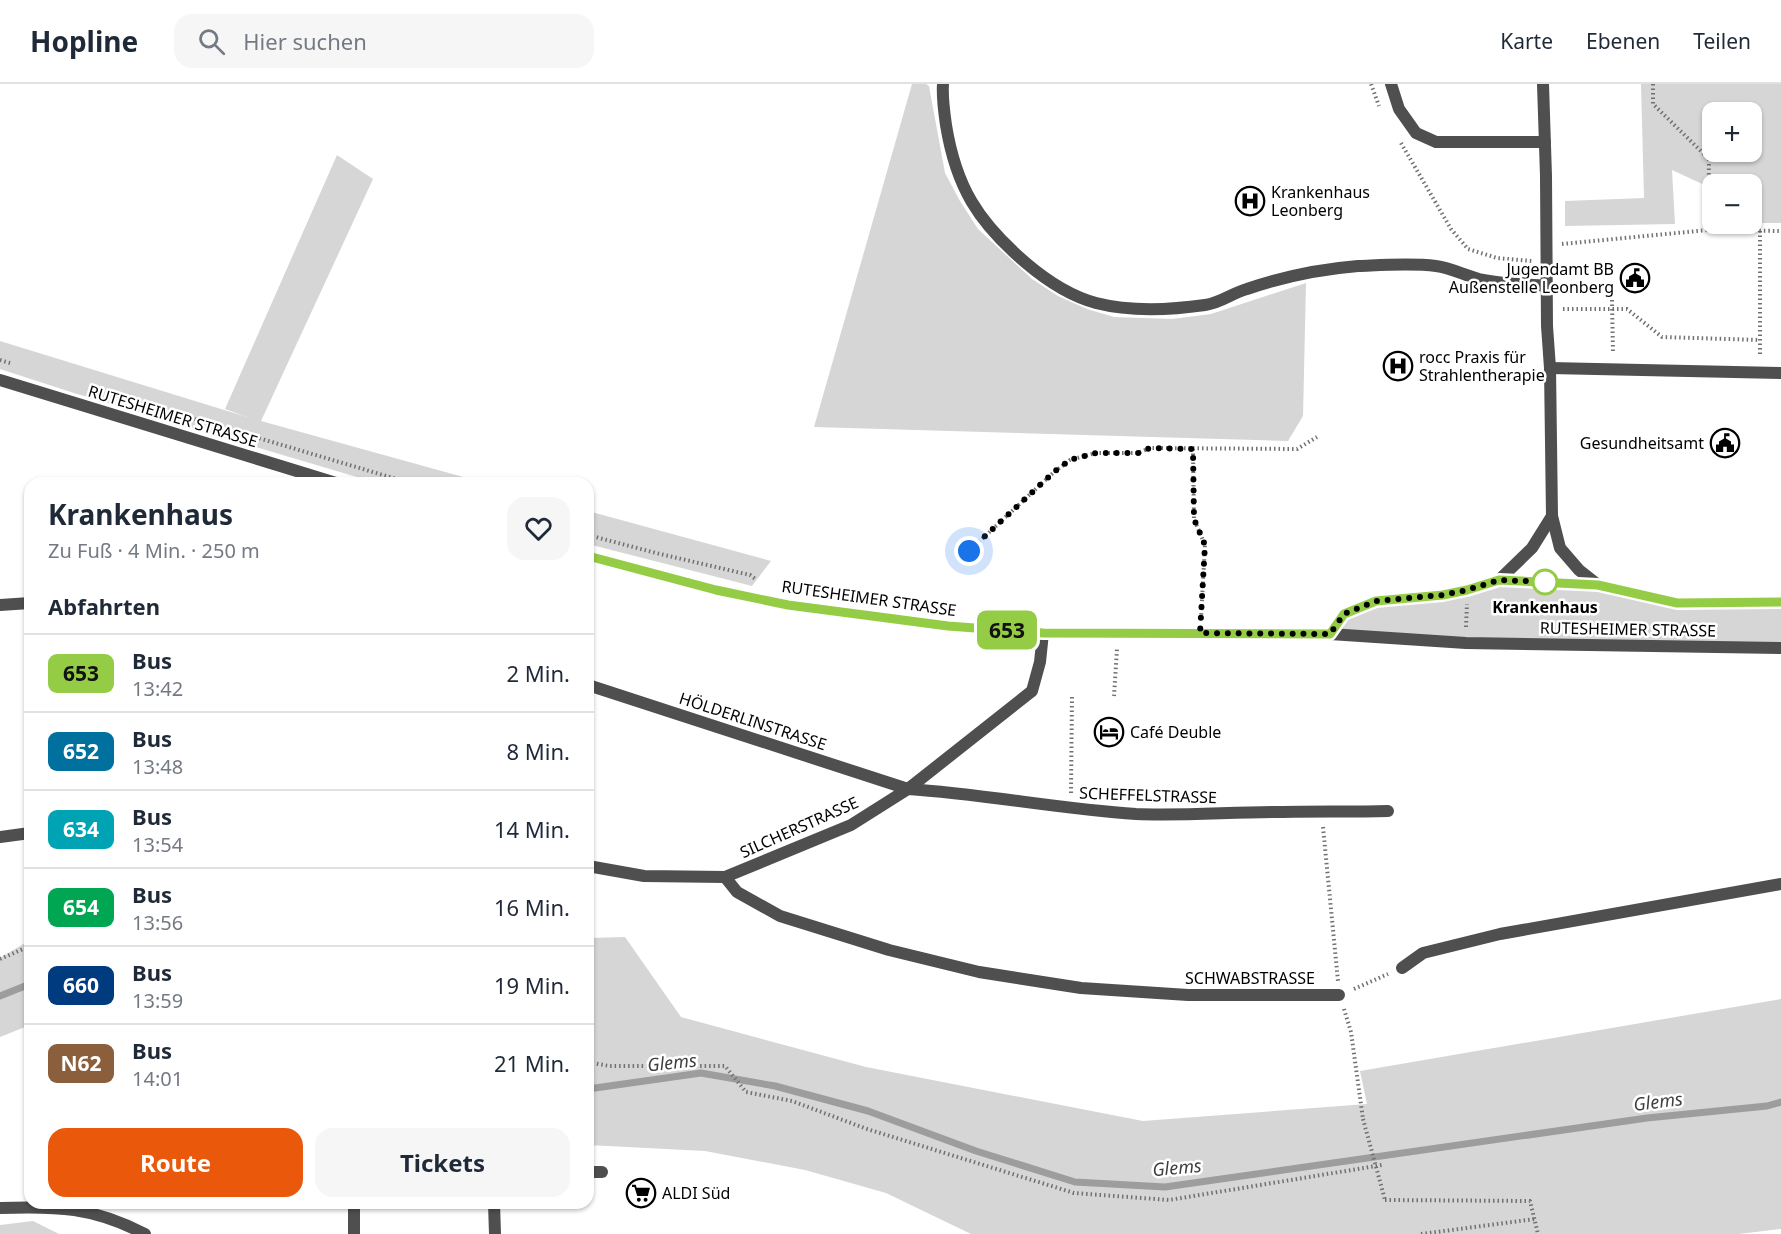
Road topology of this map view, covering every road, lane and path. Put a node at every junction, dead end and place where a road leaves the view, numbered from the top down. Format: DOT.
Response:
graph roads {
  1 [pos="943,84"];
  2 [pos="1371,84"];
  3 [pos="1391,84"];
  4 [pos="1543,84"];
  5 [pos="1653,84"];
  6 [pos="1382,111"];
  7 [pos="1399,140"];
  8 [pos="1545,142"];
  9 [pos="1709,174"];
  10 [pos="1702,231"];
  11 [pos="1762,231"];
  12 [pos="1781,231"];
  13 [pos="1760,234"];
  14 [pos="1546,245"];
  15 [pos="1547,262"];
  16 [pos="1547,286"];
  17 [pos="1612,300"];
  18 [pos="1547,309"];
  19 [pos="1612,309"];
  20 [pos="1761,340"];
  21 [pos="0,360"];
  22 [pos="18,366"];
  23 [pos="1550,368"];
  24 [pos="1613,369"];
  25 [pos="1760,372"];
  26 [pos="1781,373"];
  27 [pos="0,380"];
  28 [pos="117,396"];
  29 [pos="1317,437"];
  30 [pos="1193,449"];
  31 [pos="316,477"];
  32 [pos="390,477"];
  33 [pos="1552,516"];
  34 [pos="594,537"];
  35 [pos="969,551"];
  36 [pos="594,558"];
  37 [pos="1499,580"];
  38 [pos="758,581"];
  39 [pos="1598,585"];
  40 [pos="1467,590"];
  41 [pos="1781,602"];
  42 [pos="24,603"];
  43 [pos="0,605"];
  44 [pos="1043,633"];
  45 [pos="1118,633"];
  46 [pos="1200,633"];
  47 [pos="1330,634"];
  48 [pos="1466,643"];
  49 [pos="1781,648"];
  50 [pos="594,687"];
  51 [pos="1072,694"];
  52 [pos="1114,696"];
  53 [pos="908,789"];
  54 [pos="1071,808"];
  55 [pos="1322,812"];
  56 [pos="1388,812"];
  57 [pos="24,834"];
  58 [pos="0,837"];
  59 [pos="594,867"];
  60 [pos="724,877"];
  61 [pos="1781,884"];
  62 [pos="24,949"];
  63 [pos="0,959"];
  64 [pos="1402,968"];
  65 [pos="1339,995"];
  66 [pos="594,1063"];
  67 [pos="1382,1165"];
  68 [pos="594,1172"];
  69 [pos="602,1172"];
  70 [pos="24,1207"];
  71 [pos="0,1208"];
  72 [pos="67,1209"];
  73 [pos="354,1209"];
  74 [pos="494,1209"];
  75 [pos="1535,1219"];
  76 [pos="145,1234"];
  77 [pos="354,1234"];
  78 [pos="495,1234"];
  79 [pos="1421,1234"];
  80 [pos="1538,1234"];
  1 -- 16 [label="street"];
  2 -- 6 [label="path"];
  3 -- 8 [label="street"];
  4 -- 8 [label="street, RUTESHEIMER STRASSE"];
  5 -- 9 [label="path"];
  7 -- 15 [label="path"];
  8 -- 14 [label="street, RUTESHEIMER STRASSE"];
  10 -- 14 [label="path"];
  11 -- 12 [label="path"];
  13 -- 20 [label="path"];
  14 -- 15 [label="street, RUTESHEIMER STRASSE"];
  15 -- 16 [label="street, RUTESHEIMER STRASSE"];
  16 -- 18 [label="street, RUTESHEIMER STRASSE"];
  17 -- 19 [label="path"];
  18 -- 19 [label="path"];
  18 -- 23 [label="street, RUTESHEIMER STRASSE"];
  19 -- 20 [label="path"];
  19 -- 24 [label="path"];
  20 -- 25 [label="path"];
  21 -- 22 [label="path"];
  23 -- 24 [label="street"];
  23 -- 33 [label="street, RUTESHEIMER STRASSE"];
  24 -- 25 [label="street"];
  25 -- 26 [label="street"];
  27 -- 31 [label="street, RUTESHEIMER STRASSE"];
  28 -- 32 [label="path"];
  29 -- 30 [label="path"];
  30 -- 35 [label="path"];
  30 -- 46 [label="path"];
  33 -- 37 [label="street, RUTESHEIMER STRASSE"];
  33 -- 39 [label="street, RUTESHEIMER STRASSE"];
  34 -- 38 [label="path"];
  36 -- 44 [label="street, RUTESHEIMER STRASSE"];
  37 -- 39 [label="street, RUTESHEIMER STRASSE"];
  37 -- 40 [label="street, RUTESHEIMER STRASSE"];
  39 -- 41 [label="street, RUTESHEIMER STRASSE"];
  40 -- 47 [label="street, RUTESHEIMER STRASSE"];
  40 -- 48 [label="path"];
  42 -- 43 [label="street"];
  44 -- 45 [label="street, RUTESHEIMER STRASSE"];
  44 -- 53 [label="street, SILCHERSTRASSE"];
  45 -- 46 [label="street, RUTESHEIMER STRASSE"];
  45 -- 52 [label="path"];
  46 -- 47 [label="street, RUTESHEIMER STRASSE"];
  47 -- 48 [label="street, RUTESHEIMER STRASSE"];
  48 -- 49 [label="street, RUTESHEIMER STRASSE"];
  50 -- 53 [label="street, HÖLDERLINSTRASSE"];
  51 -- 54 [label="path"];
  53 -- 54 [label="street, SCHEFFELSTRASSE"];
  53 -- 60 [label="street, SILCHERSTRASSE"];
  54 -- 55 [label="street, SCHEFFELSTRASSE"];
  55 -- 56 [label="street, SCHEFFELSTRASSE"];
  55 -- 65 [label="path"];
  57 -- 58 [label="street"];
  59 -- 60 [label="street, SILCHERSTRASSE"];
  60 -- 65 [label="street, SCHWABSTRASSE"];
  61 -- 64 [label="street"];
  62 -- 63 [label="path"];
  64 -- 65 [label="path"];
  65 -- 75 [label="path, bridge"];
  66 -- 67 [label="path"];
  68 -- 69 [label="street"];
  70 -- 71 [label="street"];
  72 -- 76 [label="street"];
  73 -- 77 [label="street"];
  74 -- 78 [label="street"];
  75 -- 79 [label="path"];
  75 -- 80 [label="path"];
}
